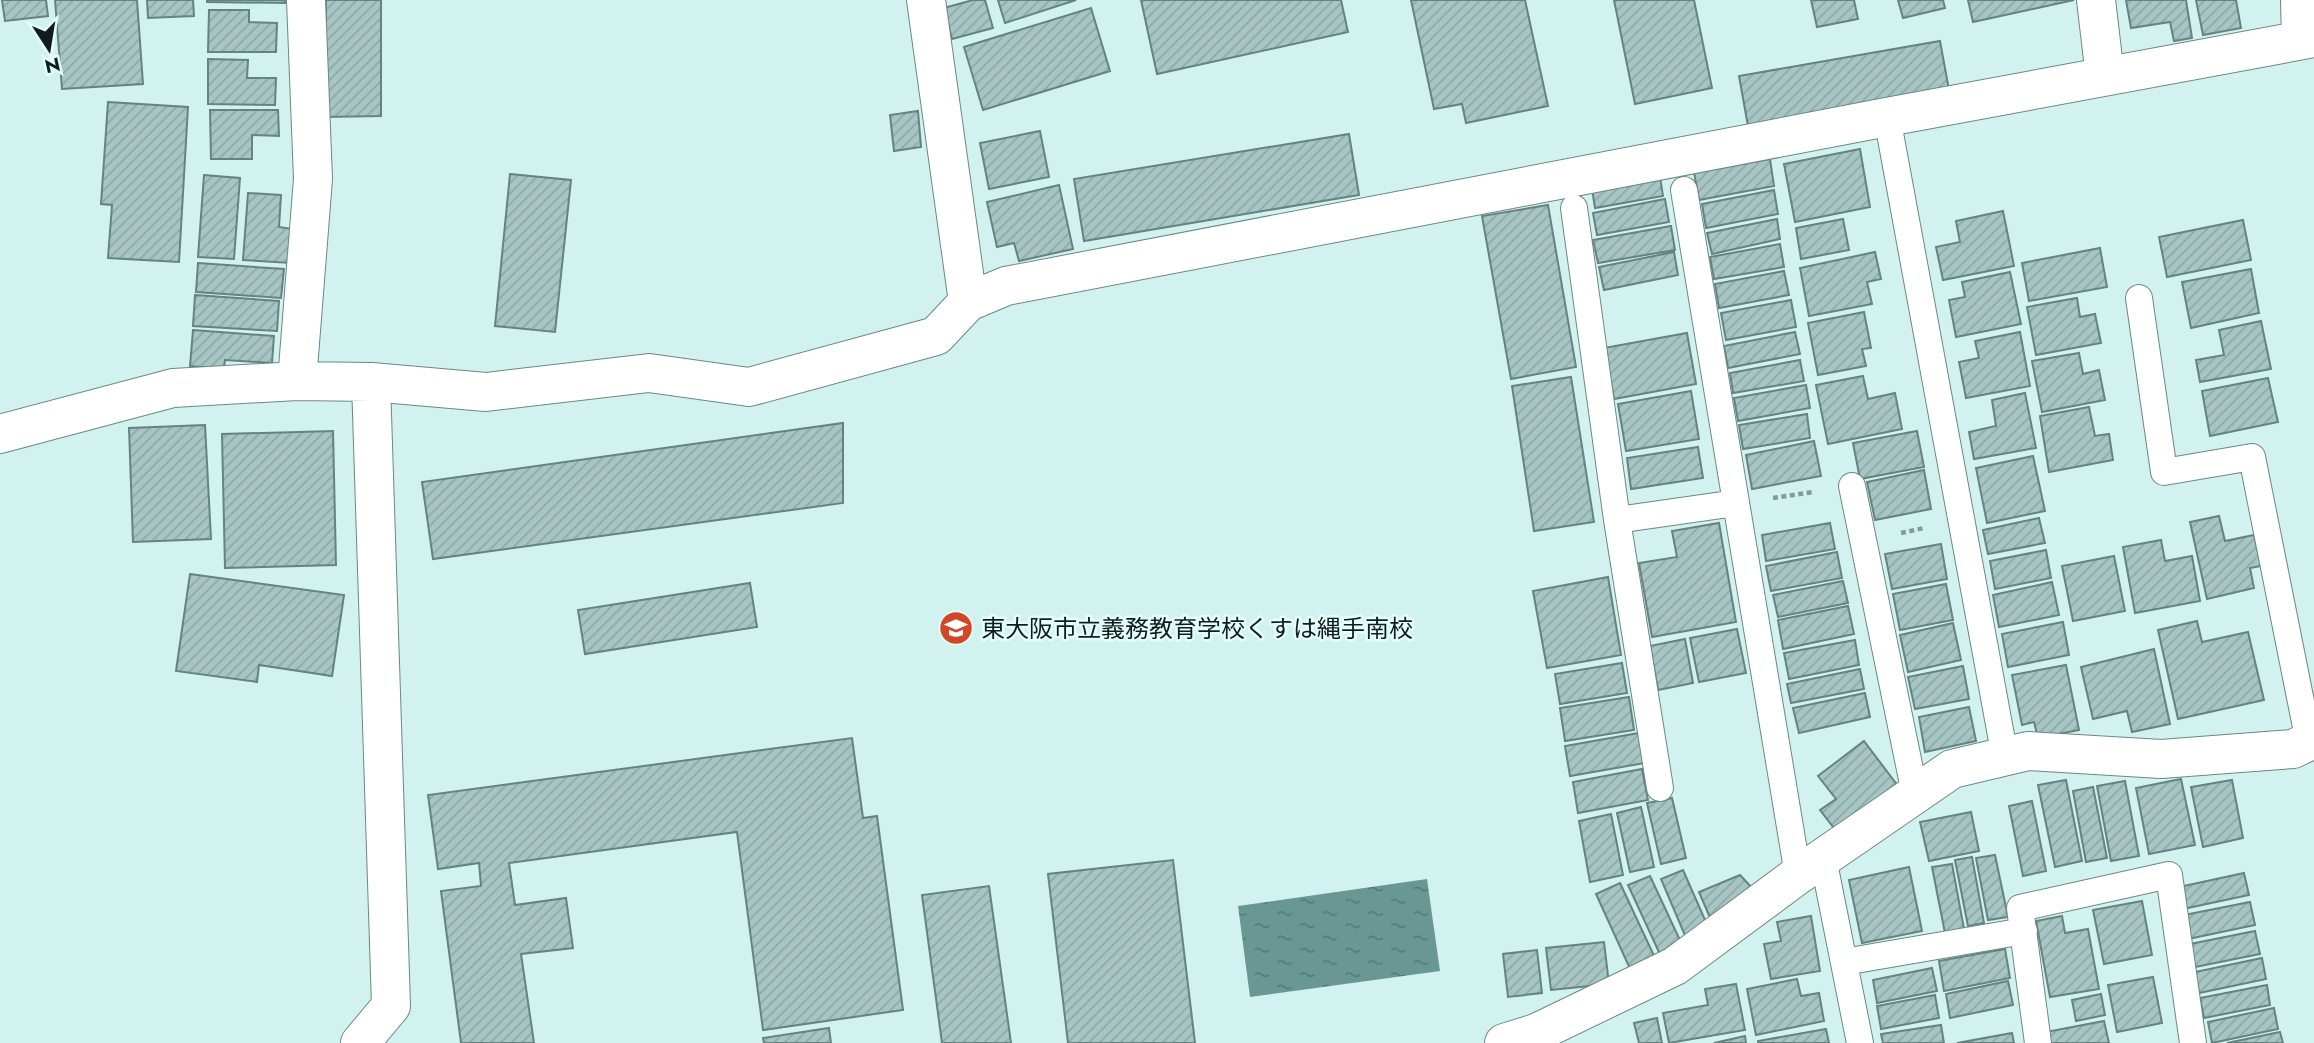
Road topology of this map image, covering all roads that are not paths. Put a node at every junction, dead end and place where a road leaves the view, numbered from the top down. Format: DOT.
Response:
graph roads {
  1 [pos="306,0"];
  2 [pos="926,0"];
  3 [pos="2095,0"];
  4 [pos="2300,0"];
  5 [pos="2308,39"];
  6 [pos="2105,76"];
  7 [pos="1887,117"];
  8 [pos="1684,190"];
  9 [pos="1574,208"];
  10 [pos="2139,299"];
  11 [pos="968,302"];
  12 [pos="298,381"];
  13 [pos="371,382"];
  14 [pos="0,434"];
  15 [pos="1852,486"];
  16 [pos="1736,503"];
  17 [pos="1617,520"];
  18 [pos="2311,740"];
  19 [pos="2005,757"];
  20 [pos="1660,788"];
  21 [pos="1915,794"];
  22 [pos="1811,866"];
  23 [pos="2024,931"];
  24 [pos="1844,962"];
  25 [pos="360,1043"];
  26 [pos="1504,1043"];
  27 [pos="1860,1043"];
  28 [pos="2038,1043"];
  29 [pos="2193,1043"];
  1 -- 12 [label="street"];
  2 -- 11 [label="street"];
  3 -- 6 [label="street"];
  4 -- 5 [label="street"];
  5 -- 6 [label="street"];
  6 -- 7 [label="street"];
  7 -- 11 [label="street"];
  7 -- 19 [label="lane"];
  8 -- 16 [label="lane"];
  9 -- 17 [label="lane"];
  10 -- 18 [label="lane"];
  11 -- 13 [label="street"];
  12 -- 13 [label="street"];
  12 -- 14 [label="street"];
  13 -- 25 [label="street"];
  15 -- 21 [label="lane"];
  16 -- 17 [label="lane"];
  16 -- 22 [label="lane"];
  17 -- 20 [label="lane"];
  18 -- 19 [label="street"];
  19 -- 21 [label="street"];
  21 -- 22 [label="street"];
  22 -- 24 [label="lane"];
  22 -- 26 [label="street"];
  23 -- 24 [label="lane"];
  23 -- 28 [label="lane"];
  23 -- 29 [label="lane"];
  24 -- 27 [label="lane"];
}
